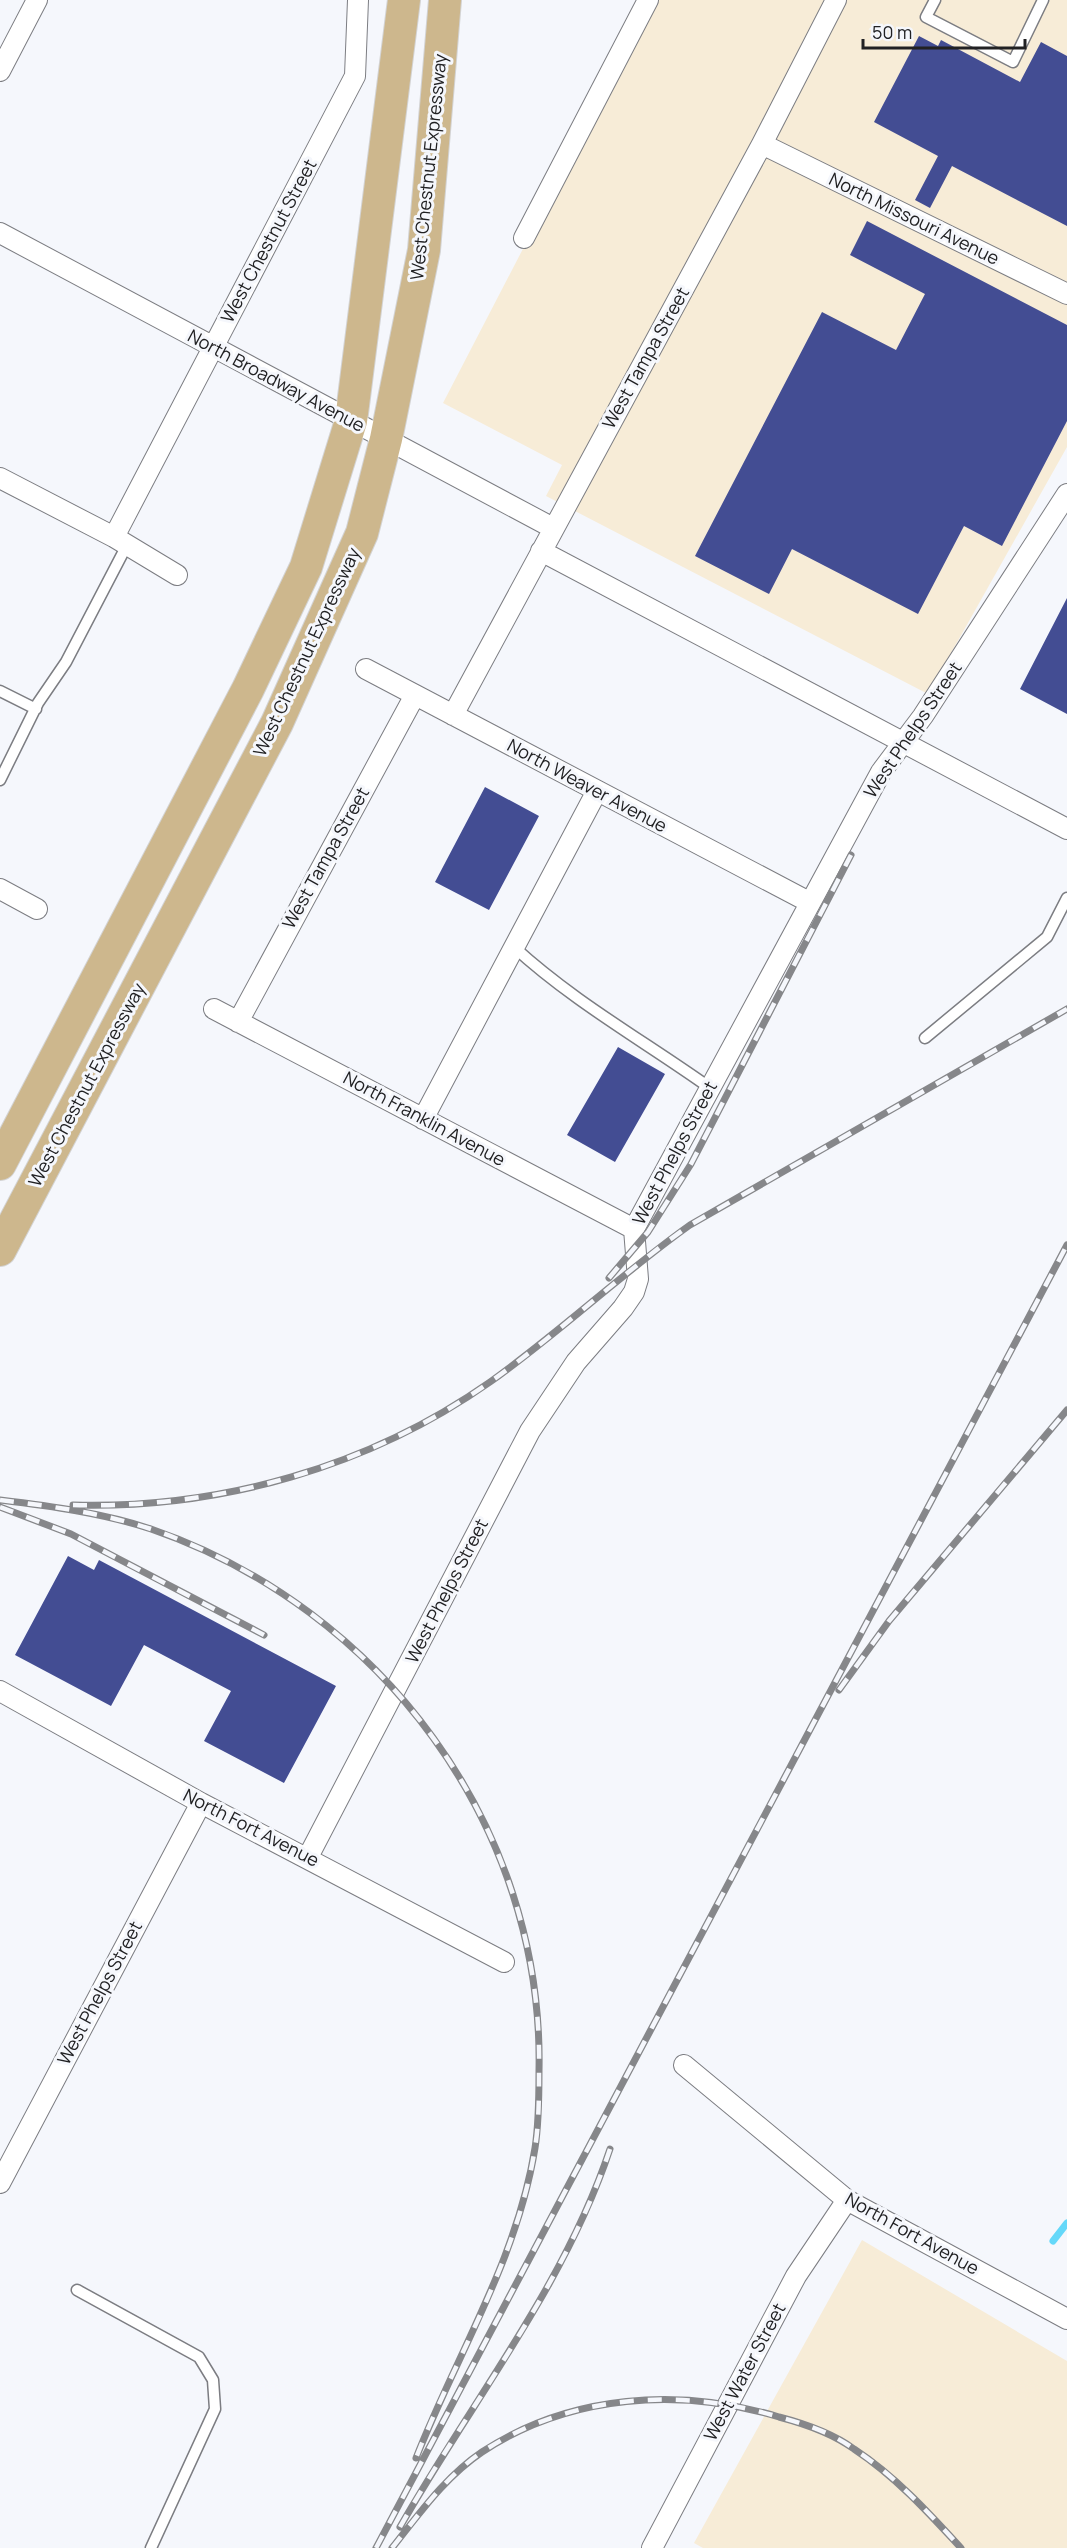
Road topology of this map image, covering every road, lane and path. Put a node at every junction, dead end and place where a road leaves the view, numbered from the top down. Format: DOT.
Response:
graph roads {
  1 [pos="37,0"];
  2 [pos="358,0"];
  3 [pos="404,0"];
  4 [pos="445,0"];
  5 [pos="648,0"];
  6 [pos="836,0"];
  7 [pos="935,0"];
  8 [pos="1043,0"];
  9 [pos="0,70"];
  10 [pos="762,144"];
  11 [pos="0,233"];
  12 [pos="524,238"];
  13 [pos="1067,294"];
  14 [pos="213,347"];
  15 [pos="351,421"];
  16 [pos="386,439"];
  17 [pos="0,478"];
  18 [pos="1067,494"];
  19 [pos="553,528"];
  20 [pos="121,541"];
  21 [pos="541,551"];
  22 [pos="177,575"];
  23 [pos="366,669"];
  24 [pos="0,691"];
  25 [pos="415,695"];
  26 [pos="36,709"];
  27 [pos="453,715"];
  28 [pos="905,741"];
  29 [pos="0,780"];
  30 [pos="597,791"];
  31 [pos="1067,829"];
  32 [pos="0,889"];
  33 [pos="1067,898"];
  34 [pos="809,902"];
  35 [pos="37,909"];
  36 [pos="514,947"];
  37 [pos="214,1009"];
  38 [pos="238,1022"];
  39 [pos="925,1038"];
  40 [pos="710,1088"];
  41 [pos="423,1119"];
  42 [pos="0,1164"];
  43 [pos="634,1229"];
  44 [pos="0,1250"];
  45 [pos="0,1691"];
  46 [pos="201,1803"];
  47 [pos="308,1857"];
  48 [pos="504,1962"];
  49 [pos="684,2065"];
  50 [pos="0,2183"];
  51 [pos="846,2199"];
  52 [pos="77,2289"];
  53 [pos="1067,2319"];
  54 [pos="151,2548"];
  55 [pos="652,2548"];
  1 -- 9 [label="street"];
  2 -- 14 [label="street, West Chestnut Street"];
  3 -- 15 [label="main road, West Chestnut Expressway"];
  4 -- 16 [label="main road, West Chestnut Expressway"];
  5 -- 12 [label="street"];
  6 -- 10 [label="street, West Tampa Street"];
  7 -- 8 [label="lane"];
  10 -- 13 [label="street, North Missouri Avenue"];
  10 -- 19 [label="street, West Tampa Street"];
  11 -- 14 [label="street, North Broadway Avenue"];
  14 -- 15 [label="street, North Broadway Avenue"];
  14 -- 20 [label="street, West Chestnut Street"];
  15 -- 16 [label="street, North Broadway Avenue"];
  15 -- 42 [label="main road, West Chestnut Expressway"];
  16 -- 19 [label="street, North Broadway Avenue"];
  16 -- 44 [label="main road, West Chestnut Expressway"];
  17 -- 20 [label="street"];
  18 -- 28 [label="street, West Phelps Street"];
  19 -- 21 [label="street, West Tampa Street"];
  20 -- 22 [label="street"];
  20 -- 26 [label="lane"];
  21 -- 27 [label="street, West Tampa Street"];
  21 -- 28 [label="street"];
  23 -- 25 [label="street, North Weaver Avenue"];
  24 -- 26 [label="lane"];
  25 -- 27 [label="street, North Weaver Avenue"];
  25 -- 38 [label="street, West Tampa Street"];
  26 -- 29 [label="lane"];
  27 -- 30 [label="street, North Weaver Avenue"];
  28 -- 31 [label="street"];
  28 -- 34 [label="street, West Phelps Street"];
  30 -- 34 [label="street, North Weaver Avenue"];
  30 -- 36 [label="street"];
  32 -- 35 [label="street"];
  33 -- 39 [label="lane"];
  34 -- 40 [label="street, West Phelps Street"];
  36 -- 40 [label="lane"];
  36 -- 41 [label="street"];
  37 -- 38 [label="street, North Franklin Avenue"];
  38 -- 41 [label="street, North Franklin Avenue"];
  40 -- 43 [label="street, West Phelps Street"];
  41 -- 43 [label="street, North Franklin Avenue"];
  43 -- 47 [label="street, West Phelps Street"];
  45 -- 46 [label="street, North Fort Avenue"];
  46 -- 47 [label="street, North Fort Avenue"];
  46 -- 50 [label="street, West Phelps Street"];
  47 -- 48 [label="street, North Fort Avenue"];
  49 -- 51 [label="street, North Fort Avenue"];
  51 -- 53 [label="street, North Fort Avenue"];
  51 -- 55 [label="street, West Water Street"];
  52 -- 54 [label="lane"];
}
